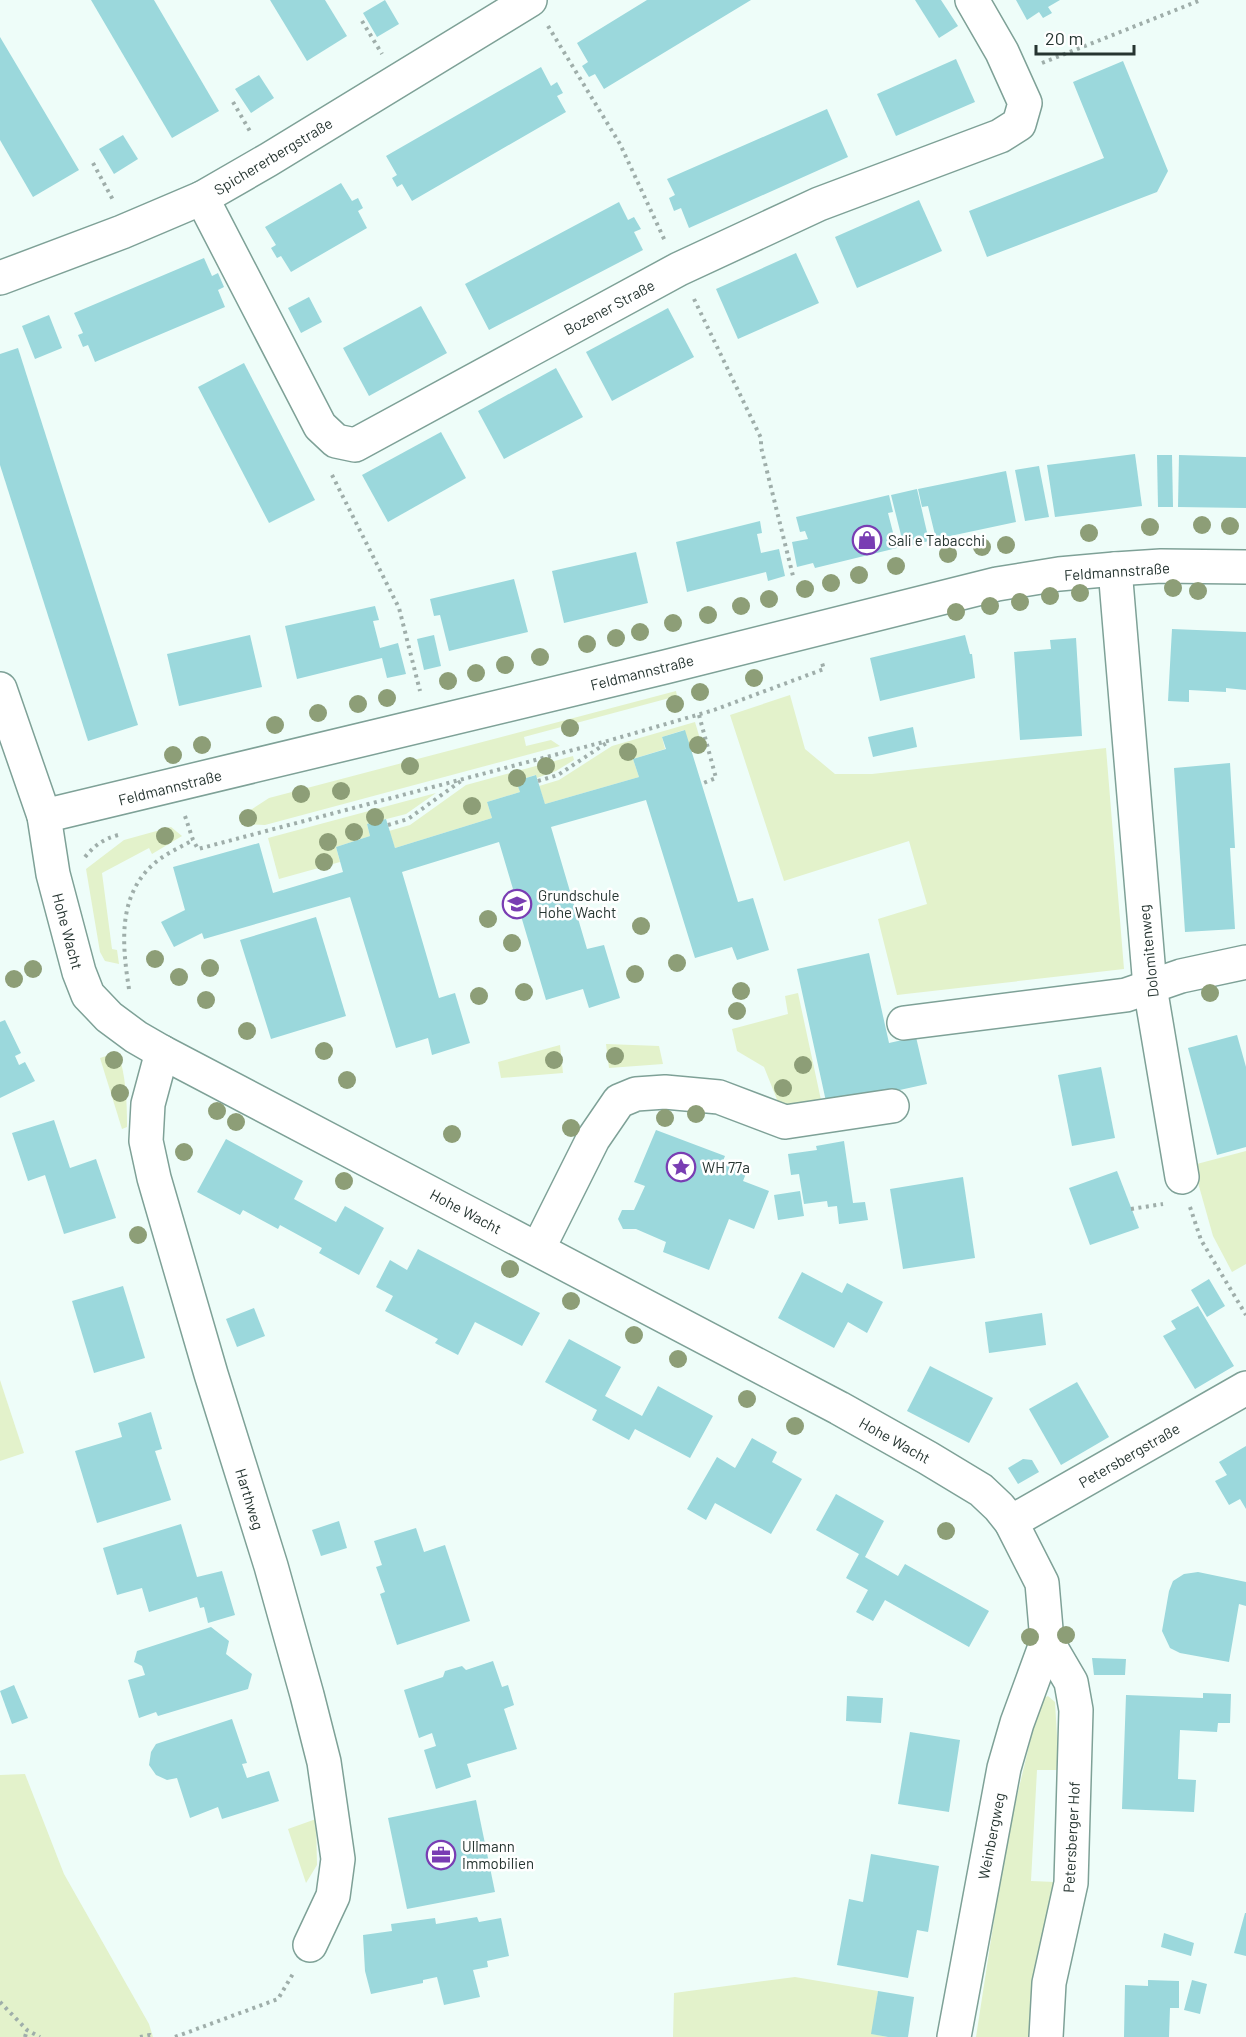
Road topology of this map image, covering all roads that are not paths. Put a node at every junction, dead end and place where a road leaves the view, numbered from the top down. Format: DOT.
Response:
graph roads {
  1 [pos="530,0"];
  2 [pos="972,0"];
  3 [pos="202,198"];
  4 [pos="0,278"];
  5 [pos="1246,567"];
  6 [pos="1115,569"];
  7 [pos="0,689"];
  8 [pos="44,816"];
  9 [pos="1246,962"];
  10 [pos="1150,987"];
  11 [pos="904,1023"];
  12 [pos="162,1052"];
  13 [pos="892,1106"];
  14 [pos="1173,1191"];
  15 [pos="538,1249"];
  16 [pos="1246,1388"];
  17 [pos="1011,1522"];
  18 [pos="1047,1641"];
  19 [pos="310,1945"];
  20 [pos="954,2037"];
  21 [pos="1046,2037"];
  1 -- 3 [label="street, Spichererbergstraße"];
  2 -- 3 [label="street, Bozener Straße"];
  3 -- 4 [label="street, Spichererbergstraße"];
  5 -- 6 [label="street, Feldmannstraße"];
  6 -- 8 [label="street, Feldmannstraße"];
  6 -- 10 [label="street, Dolomitenweg"];
  7 -- 8 [label="street, Hohe Wacht"];
  8 -- 12 [label="street, Hohe Wacht"];
  9 -- 10 [label="street"];
  10 -- 11 [label="street"];
  10 -- 14 [label="street, Dolomitenweg"];
  12 -- 15 [label="street, Hohe Wacht"];
  12 -- 19 [label="street, Harthweg"];
  13 -- 15 [label="street"];
  15 -- 17 [label="street, Hohe Wacht"];
  16 -- 17 [label="street, Petersbergstraße"];
  17 -- 18 [label="street, Hohe Wacht"];
  18 -- 20 [label="street, Weinbergweg"];
  18 -- 21 [label="street, Petersberger Hof"];
}
